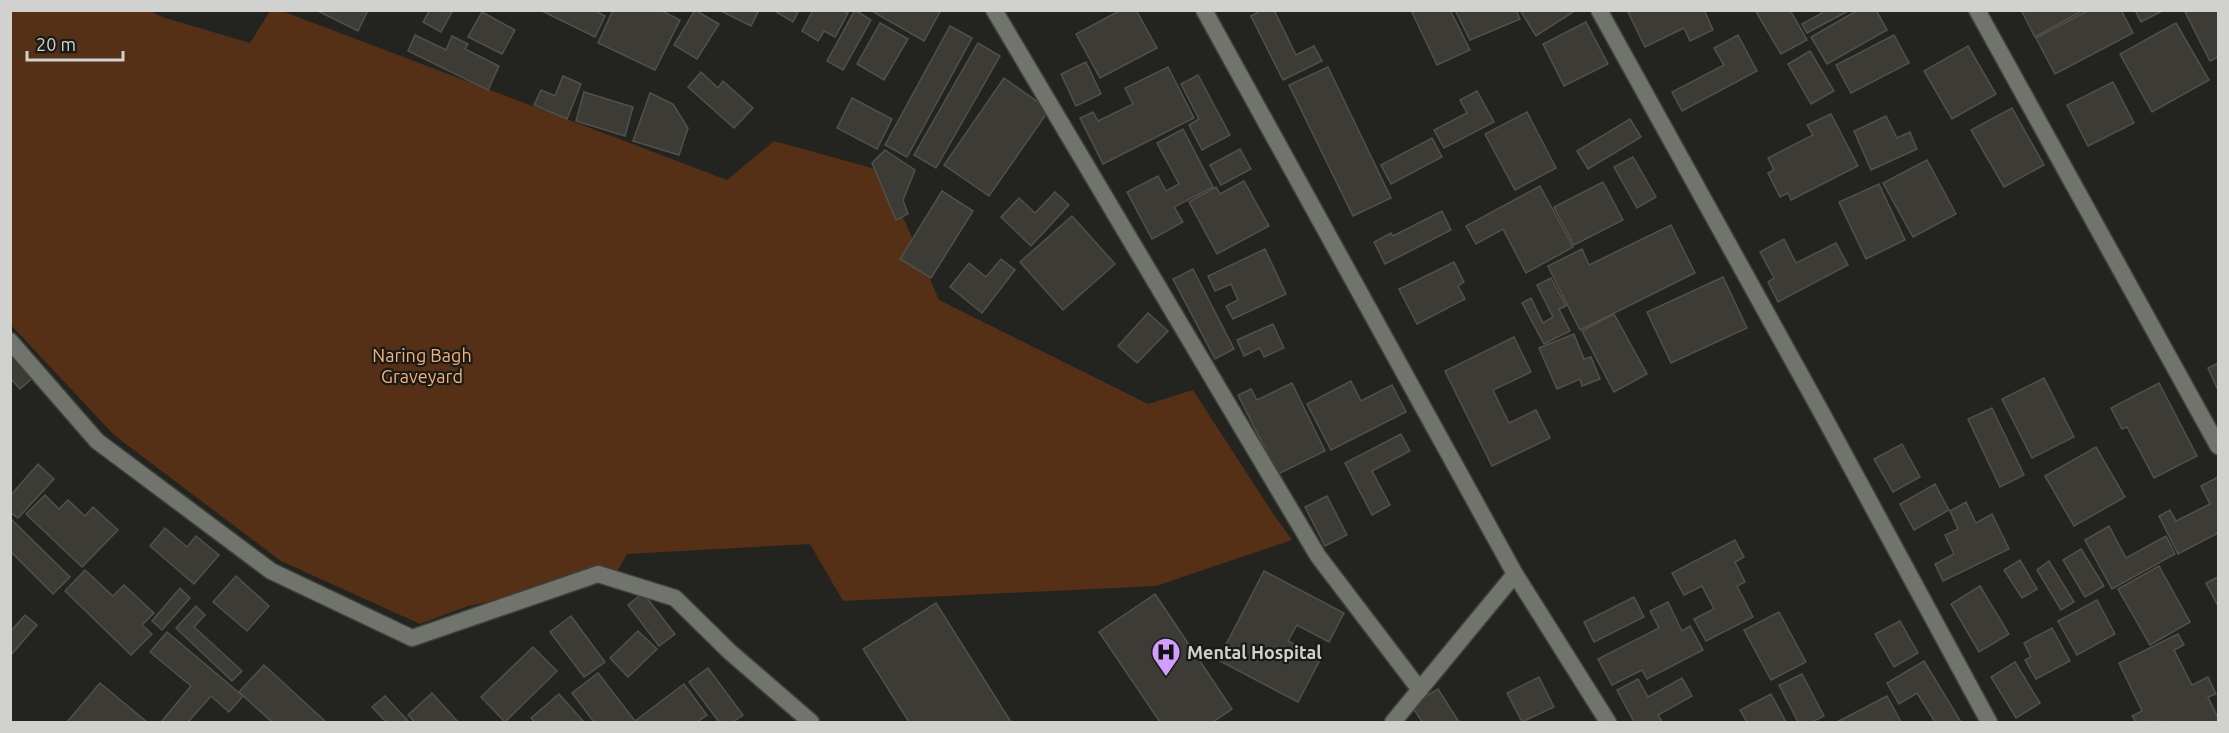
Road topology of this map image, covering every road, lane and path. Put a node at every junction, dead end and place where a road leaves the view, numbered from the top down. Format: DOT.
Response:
graph roads {
  1 [pos="994,10"];
  2 [pos="1204,10"];
  3 [pos="1599,10"];
  4 [pos="1977,10"];
  5 [pos="10,341"];
  6 [pos="2218,446"];
  7 [pos="1515,574"];
  8 [pos="1420,690"];
  9 [pos="811,723"];
  10 [pos="1393,723"];
  11 [pos="1608,723"];
  12 [pos="1989,723"];
  1 -- 8 [label="street"];
  2 -- 7 [label="street"];
  3 -- 12 [label="street"];
  4 -- 6 [label="street"];
  5 -- 9 [label="street"];
  7 -- 8 [label="street"];
  7 -- 11 [label="street"];
  8 -- 10 [label="street"];
}
